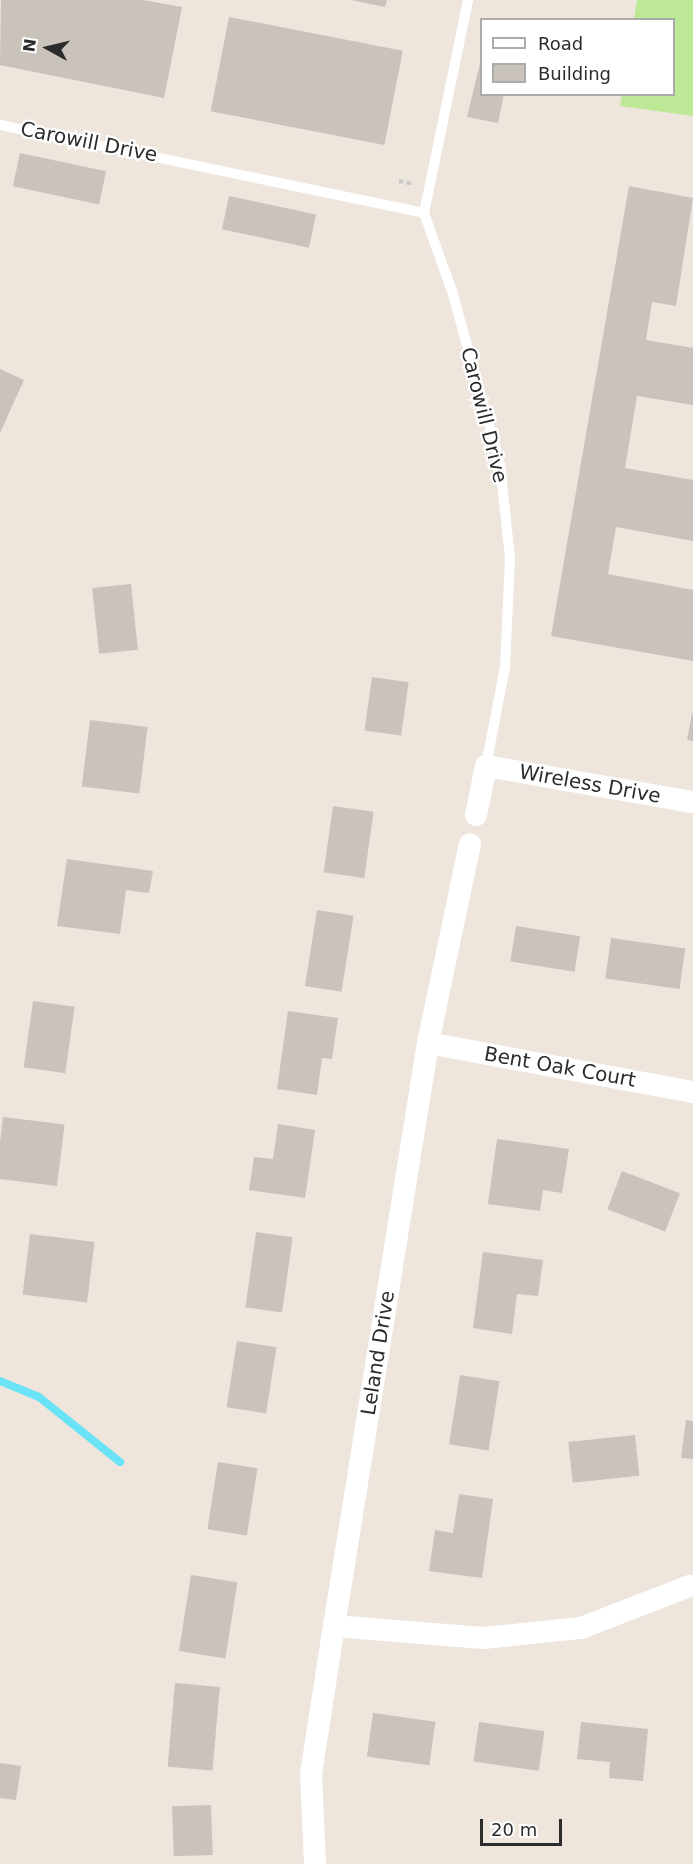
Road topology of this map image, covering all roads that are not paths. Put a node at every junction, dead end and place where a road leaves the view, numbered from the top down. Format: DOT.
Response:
graph roads {
  1 [pos="468,0"];
  2 [pos="0,125"];
  3 [pos="424,213"];
  4 [pos="486,766"];
  5 [pos="693,802"];
  6 [pos="476,815"];
  7 [pos="470,844"];
  8 [pos="428,1043"];
  9 [pos="693,1092"];
  10 [pos="690,1586"];
  11 [pos="334,1626"];
  12 [pos="315,1864"];
  1 -- 3 [label="lane"];
  2 -- 3 [label="lane, Carowill Drive"];
  3 -- 4 [label="lane, Carowill Drive"];
  4 -- 5 [label="street, Wireless Drive"];
  4 -- 6 [label="street"];
  7 -- 8 [label="street, Leland Drive"];
  8 -- 9 [label="street, Bent Oak Court"];
  8 -- 11 [label="street, Leland Drive"];
  10 -- 11 [label="street"];
  11 -- 12 [label="street, Leland Drive"];
}
